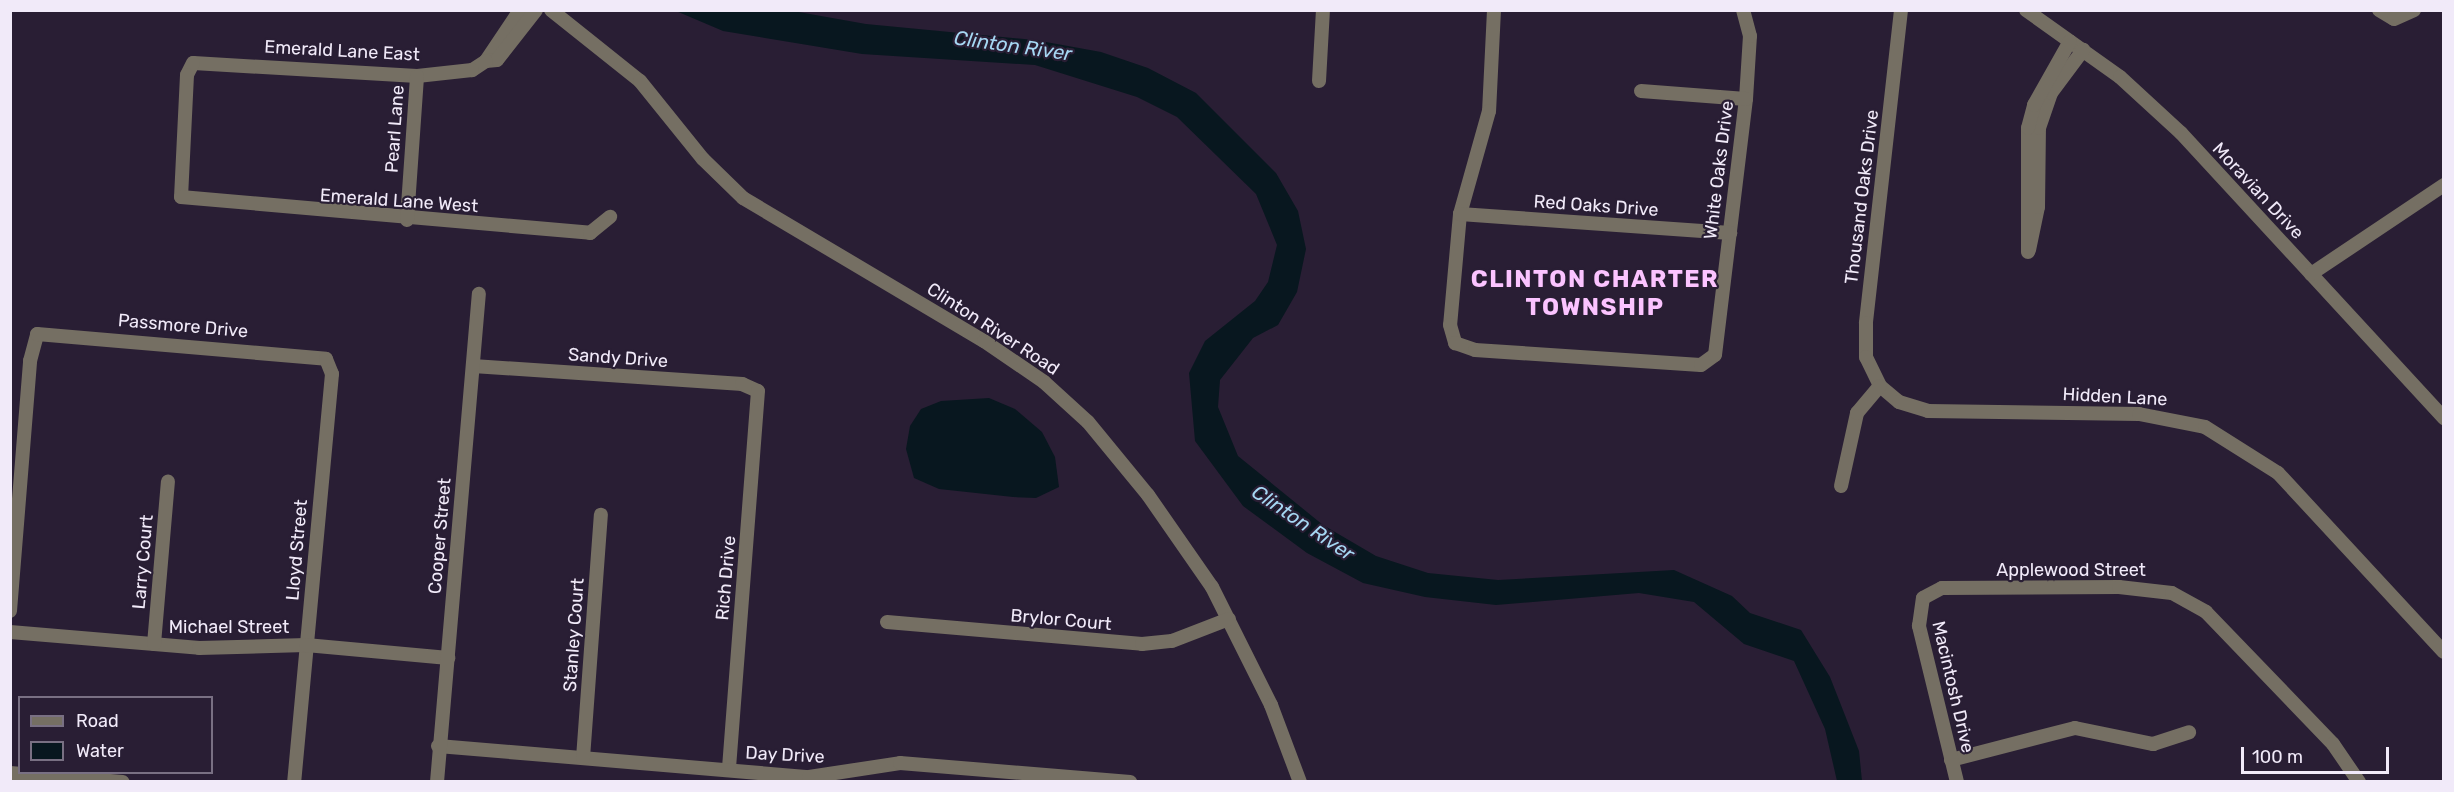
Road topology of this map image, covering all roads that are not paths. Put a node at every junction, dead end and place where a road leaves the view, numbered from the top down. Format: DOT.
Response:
graph roads {
  1 [pos="520,10"];
  2 [pos="536,10"];
  3 [pos="551,10"];
  4 [pos="1323,10"];
  5 [pos="1494,10"];
  6 [pos="1743,10"];
  7 [pos="1901,10"];
  8 [pos="2379,10"];
  9 [pos="2414,10"];
  10 [pos="2036,13"];
  11 [pos="2070,41"];
  12 [pos="2083,50"];
  13 [pos="486,61"];
  14 [pos="417,76"];
  15 [pos="2053,80"];
  16 [pos="1319,81"];
  17 [pos="1641,91"];
  18 [pos="1746,99"];
  19 [pos="2444,185"];
  20 [pos="2032,192"];
  21 [pos="181,196"];
  22 [pos="1460,214"];
  23 [pos="610,218"];
  24 [pos="407,220"];
  25 [pos="1730,233"];
  26 [pos="2311,274"];
  27 [pos="479,294"];
  28 [pos="326,359"];
  29 [pos="473,366"];
  30 [pos="1880,386"];
  31 [pos="758,391"];
  32 [pos="2444,418"];
  33 [pos="168,482"];
  34 [pos="1841,486"];
  35 [pos="601,515"];
  36 [pos="1921,601"];
  37 [pos="10,611"];
  38 [pos="1228,619"];
  39 [pos="887,622"];
  40 [pos="10,632"];
  41 [pos="154,644"];
  42 [pos="306,645"];
  43 [pos="2444,652"];
  44 [pos="448,658"];
  45 [pos="2189,732"];
  46 [pos="438,747"];
  47 [pos="583,758"];
  48 [pos="1952,760"];
  49 [pos="729,769"];
  50 [pos="23,774"];
  51 [pos="852,777"];
  52 [pos="123,782"];
  53 [pos="294,782"];
  54 [pos="437,782"];
  55 [pos="1130,782"];
  56 [pos="1300,782"];
  57 [pos="1957,782"];
  58 [pos="2360,782"];
  1 -- 13 [label="street"];
  2 -- 13 [label="street, Emerald Lane East"];
  3 -- 38 [label="street, Clinton River Road"];
  4 -- 16 [label="street"];
  5 -- 22 [label="street"];
  6 -- 18 [label="street, White Oaks Drive"];
  7 -- 30 [label="street, Thousand Oaks Drive"];
  8 -- 9 [label="street"];
  10 -- 11 [label="street, Moravian Drive"];
  11 -- 12 [label="street, Moravian Drive"];
  11 -- 15 [label="street"];
  12 -- 15 [label="street"];
  12 -- 26 [label="street, Moravian Drive"];
  13 -- 14 [label="street, Emerald Lane East"];
  14 -- 21 [label="street, Emerald Lane East"];
  14 -- 24 [label="street, Pearl Lane"];
  15 -- 20 [label="street"];
  17 -- 18 [label="street"];
  18 -- 25 [label="street, White Oaks Drive"];
  19 -- 26 [label="street"];
  21 -- 24 [label="street, Emerald Lane West"];
  22 -- 25 [label="street, Red Oaks Drive"];
  22 -- 25 [label="street, White Oaks Drive"];
  23 -- 24 [label="street, Emerald Lane West"];
  26 -- 32 [label="street, Moravian Drive"];
  27 -- 29 [label="street, Cooper Street"];
  28 -- 37 [label="street, Passmore Drive"];
  28 -- 42 [label="street, Lloyd Street"];
  29 -- 31 [label="street, Sandy Drive"];
  29 -- 44 [label="street, Cooper Street"];
  30 -- 34 [label="street"];
  30 -- 43 [label="street, Hidden Lane"];
  31 -- 49 [label="street, Rich Drive"];
  33 -- 41 [label="street, Larry Court"];
  35 -- 47 [label="street, Stanley Court"];
  36 -- 48 [label="street, Macintosh Drive"];
  36 -- 58 [label="street, Applewood Street"];
  38 -- 39 [label="street, Brylor Court"];
  38 -- 56 [label="street, Clinton River Road"];
  40 -- 41 [label="street, Michael Street"];
  41 -- 42 [label="street, Michael Street"];
  42 -- 44 [label="street, Michael Street"];
  42 -- 53 [label="street, Lloyd Street"];
  44 -- 46 [label="street, Cooper Street"];
  45 -- 48 [label="street"];
  46 -- 47 [label="street, Day Drive"];
  46 -- 54 [label="street, Cooper Street"];
  47 -- 49 [label="street, Day Drive"];
  48 -- 57 [label="street, Macintosh Drive"];
  49 -- 51 [label="street, Day Drive"];
  50 -- 52 [label="street"];
  51 -- 55 [label="street, Day Drive"];
}
